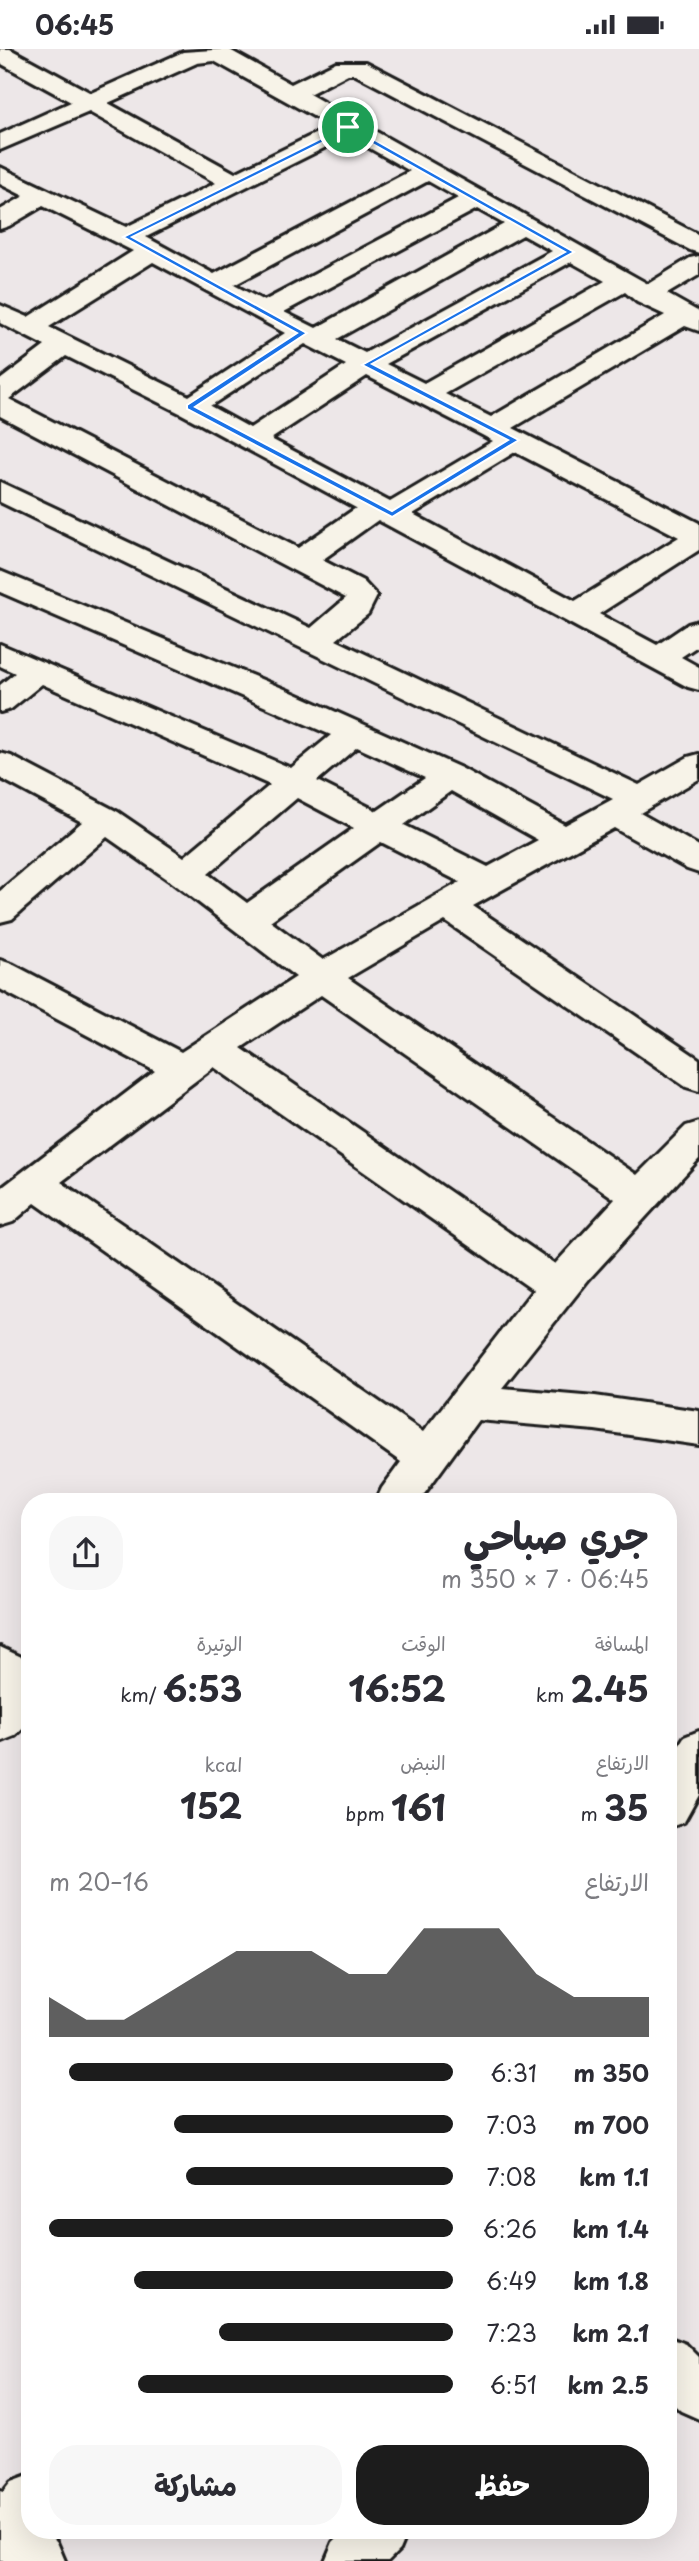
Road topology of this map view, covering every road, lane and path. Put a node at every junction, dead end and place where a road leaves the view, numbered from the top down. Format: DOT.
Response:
graph roads {
  1 [pos="0,53"];
  2 [pos="291,94"];
  3 [pos="90,103"];
  4 [pos="348,127"];
  5 [pos="0,143"];
  6 [pos="428,171"];
  7 [pos="0,174"];
  8 [pos="235,183"];
  9 [pos="43,195"];
  10 [pos="476,199"];
  11 [pos="0,221"];
  12 [pos="522,225"];
  13 [pos="126,237"];
  14 [pos="699,245"];
  15 [pos="152,251"];
  16 [pos="570,252"];
  17 [pos="699,264"];
  18 [pos="623,282"];
  19 [pos="214,285"];
  20 [pos="646,296"];
  21 [pos="0,313"];
  22 [pos="264,313"];
  23 [pos="692,319"];
  24 [pos="29,328"];
  25 [pos="310,336"];
  26 [pos="64,344"];
  27 [pos="366,365"];
  28 [pos="0,393"];
  29 [pos="425,394"];
  30 [pos="0,405"];
  31 [pos="190,407"];
  32 [pos="503,434"];
  33 [pos="251,440"];
  34 [pos="0,491"];
  35 [pos="385,510"];
  36 [pos="699,536"];
  37 [pos="300,561"];
  38 [pos="0,581"];
  39 [pos="578,613"];
  40 [pos="699,631"];
  41 [pos="314,642"];
  42 [pos="0,654"];
  43 [pos="659,658"];
  44 [pos="37,672"];
  45 [pos="699,680"];
  46 [pos="0,701"];
  47 [pos="354,733"];
  48 [pos="0,764"];
  49 [pos="699,765"];
  50 [pos="450,776"];
  51 [pos="294,783"];
  52 [pos="627,806"];
  53 [pos="106,820"];
  54 [pos="380,825"];
  55 [pos="565,840"];
  56 [pos="699,861"];
  57 [pos="186,874"];
  58 [pos="490,883"];
  59 [pos="448,907"];
  60 [pos="0,911"];
  61 [pos="247,920"];
  62 [pos="0,973"];
  63 [pos="322,978"];
  64 [pos="215,1049"];
  65 [pos="184,1070"];
  66 [pos="699,1077"];
  67 [pos="699,1136"];
  68 [pos="33,1182"];
  69 [pos="639,1196"];
  70 [pos="0,1211"];
  71 [pos="559,1287"];
  72 [pos="469,1402"];
  73 [pos="699,1428"];
  74 [pos="429,1458"];
  75 [pos="402,1493"];
  76 [pos="0,1667"];
  77 [pos="21,1679"];
  78 [pos="21,1701"];
  79 [pos="0,1721"];
  80 [pos="677,2371"];
  81 [pos="699,2393"];
  1 -- 3 [label="street"];
  2 -- 3 [label="street"];
  2 -- 4 [label="street"];
  2 -- 14 [label="street"];
  3 -- 5 [label="street"];
  3 -- 8 [label="street"];
  4 -- 6 [label="street"];
  4 -- 8 [label="street"];
  6 -- 10 [label="street"];
  6 -- 19 [label="street"];
  7 -- 9 [label="street"];
  8 -- 13 [label="street"];
  9 -- 11 [label="street"];
  9 -- 13 [label="street"];
  10 -- 12 [label="street"];
  10 -- 22 [label="street"];
  12 -- 16 [label="street"];
  12 -- 25 [label="street"];
  13 -- 15 [label="street"];
  15 -- 19 [label="street"];
  15 -- 24 [label="street"];
  16 -- 18 [label="street"];
  16 -- 27 [label="street"];
  17 -- 20 [label="street"];
  18 -- 20 [label="street"];
  18 -- 29 [label="street"];
  19 -- 22 [label="street"];
  20 -- 23 [label="street"];
  21 -- 24 [label="street"];
  22 -- 25 [label="street"];
  23 -- 32 [label="street"];
  24 -- 26 [label="street"];
  25 -- 27 [label="street"];
  25 -- 31 [label="street"];
  26 -- 28 [label="street"];
  26 -- 31 [label="street"];
  27 -- 29 [label="street"];
  27 -- 33 [label="street"];
  29 -- 32 [label="street"];
  30 -- 37 [label="street"];
  31 -- 33 [label="street"];
  32 -- 35 [label="street"];
  32 -- 36 [label="street"];
  33 -- 35 [label="street"];
  34 -- 41 [label="street"];
  35 -- 37 [label="street"];
  35 -- 39 [label="street"];
  36 -- 39 [label="street"];
  37 -- 41 [label="street"];
  38 -- 47 [label="street"];
  39 -- 43 [label="street"];
  40 -- 43 [label="street"];
  41 -- 52 [label="street"];
  42 -- 44 [label="street"];
  43 -- 45 [label="street"];
  44 -- 46 [label="street"];
  44 -- 51 [label="street"];
  47 -- 50 [label="street"];
  47 -- 51 [label="street"];
  48 -- 53 [label="street"];
  49 -- 52 [label="street"];
  50 -- 54 [label="street"];
  50 -- 55 [label="street"];
  51 -- 54 [label="street"];
  51 -- 57 [label="street"];
  52 -- 55 [label="street"];
  52 -- 56 [label="street"];
  53 -- 57 [label="street"];
  53 -- 60 [label="street"];
  54 -- 58 [label="street"];
  54 -- 61 [label="street"];
  55 -- 58 [label="street"];
  57 -- 61 [label="street"];
  58 -- 59 [label="street"];
  59 -- 63 [label="street"];
  59 -- 66 [label="street"];
  61 -- 63 [label="street"];
  62 -- 65 [label="street"];
  63 -- 64 [label="street"];
  63 -- 69 [label="street"];
  64 -- 65 [label="street"];
  64 -- 71 [label="street"];
  65 -- 68 [label="street"];
  67 -- 69 [label="street"];
  68 -- 70 [label="street"];
  68 -- 74 [label="street"];
  69 -- 71 [label="street"];
  71 -- 72 [label="street"];
  72 -- 73 [label="street"];
  72 -- 74 [label="street"];
  74 -- 75 [label="street"];
  76 -- 77 [label="street"];
  78 -- 79 [label="street"];
  80 -- 81 [label="street"];
}
